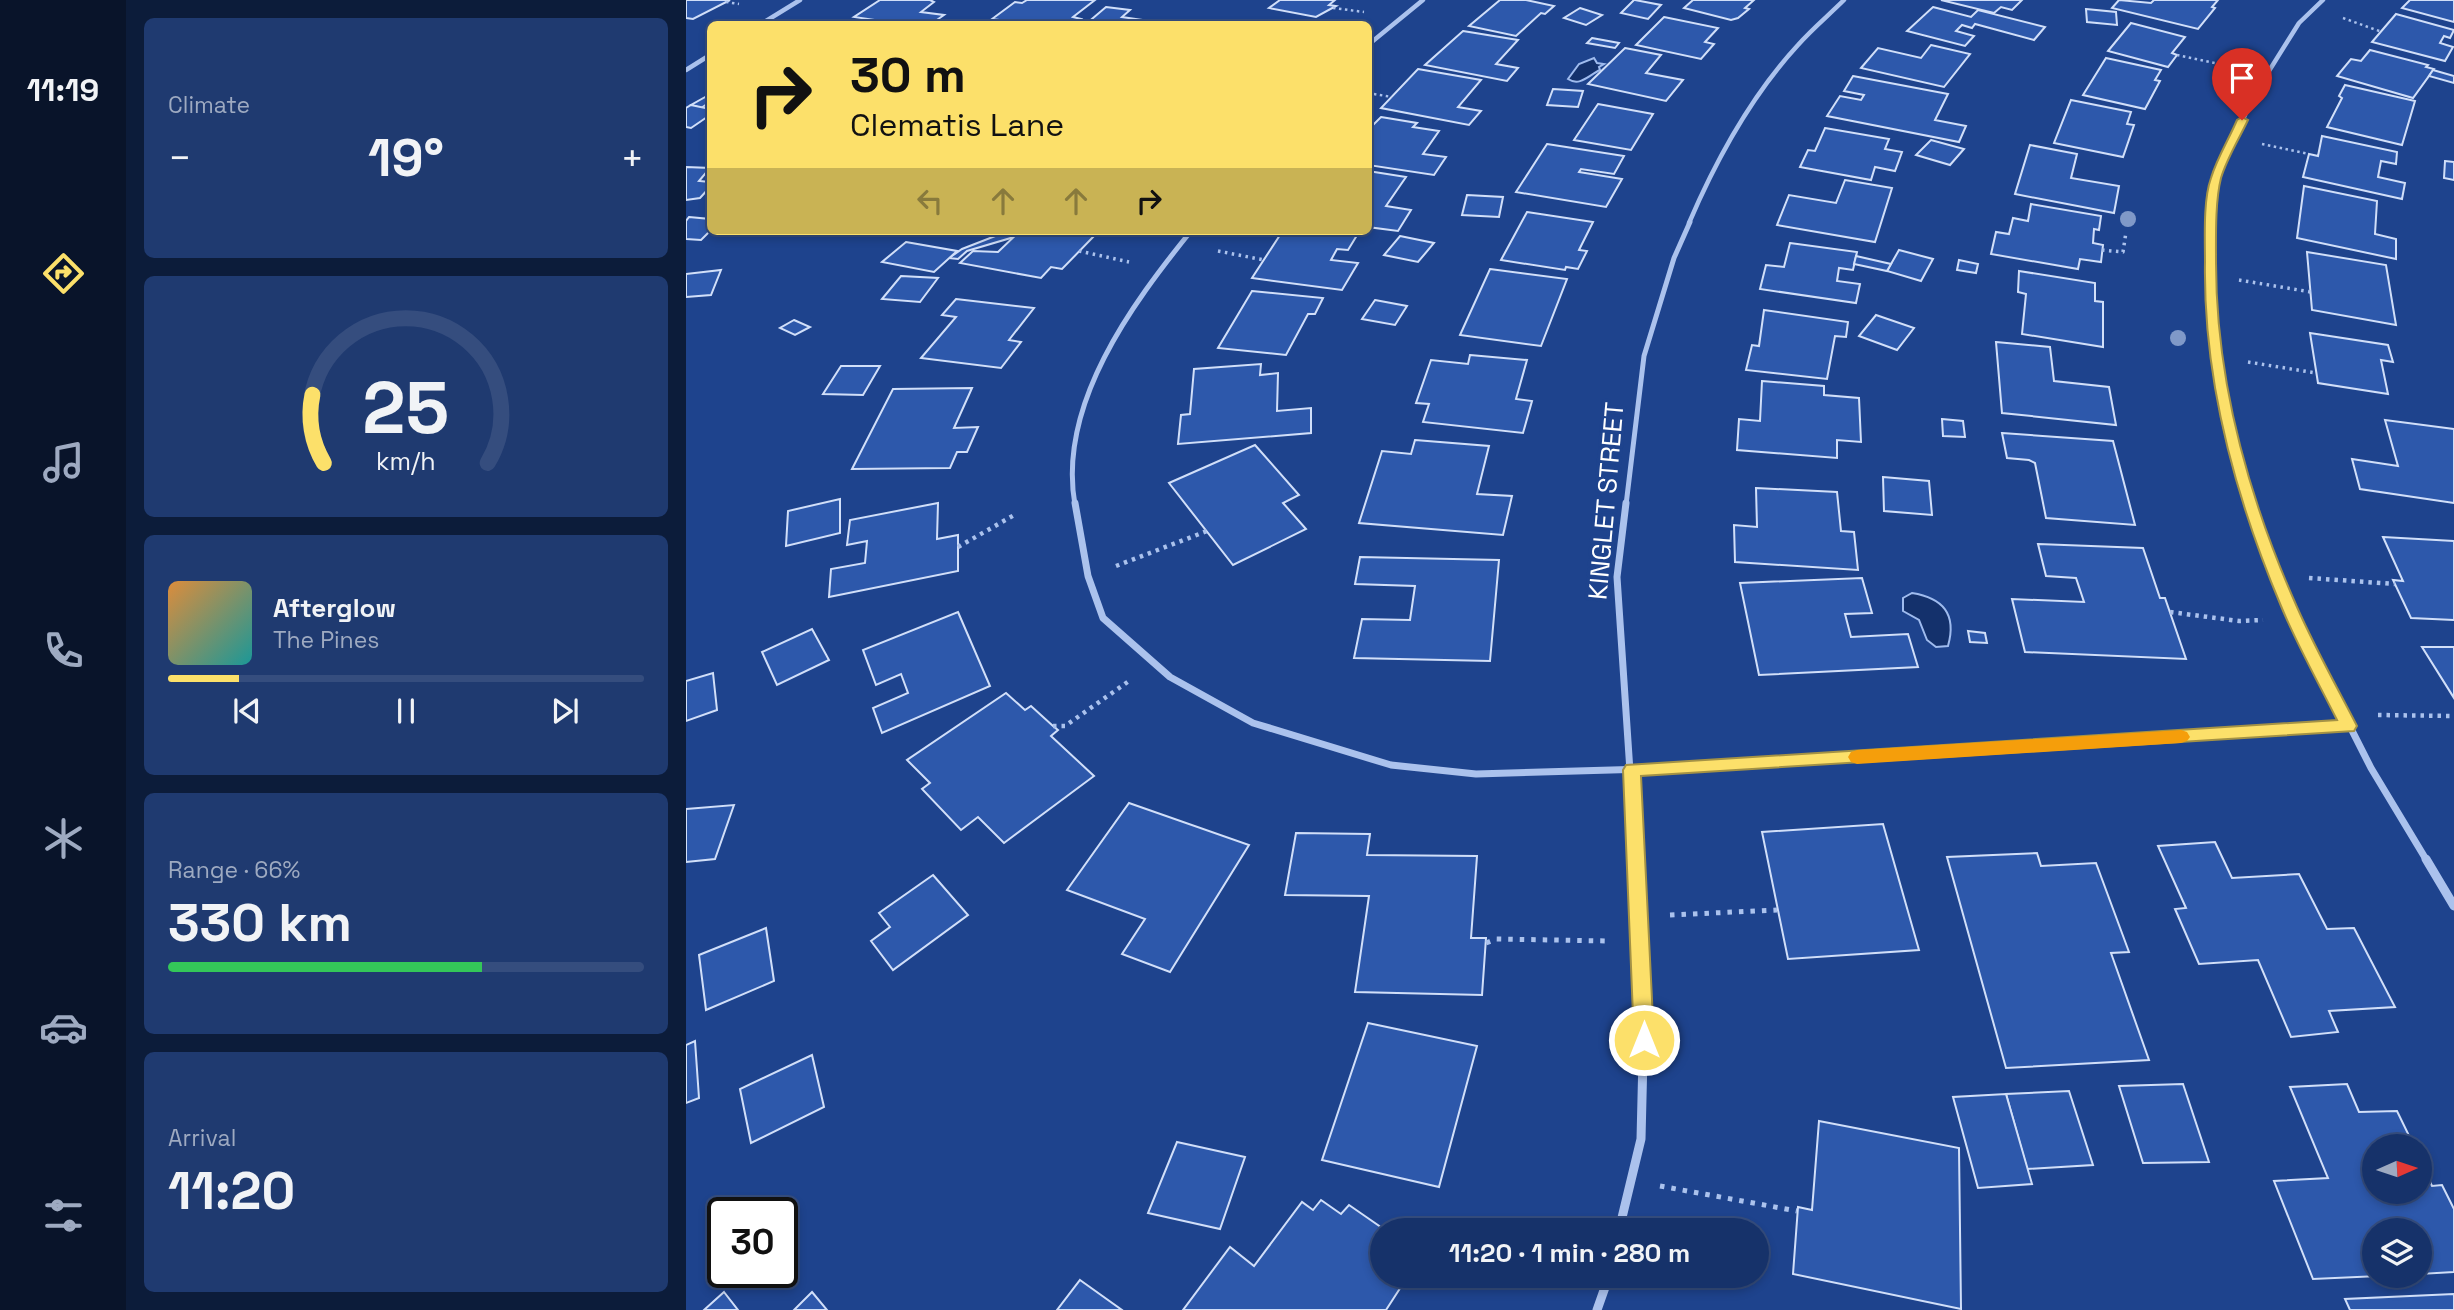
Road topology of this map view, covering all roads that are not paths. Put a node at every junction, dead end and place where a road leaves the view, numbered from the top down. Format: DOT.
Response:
graph roads {
  1 [pos="800,0"];
  2 [pos="1423,0"];
  3 [pos="1844,0"];
  4 [pos="2323,0"];
  5 [pos="766,21"];
  6 [pos="1372,41"];
  7 [pos="707,57"];
  8 [pos="686,70"];
  9 [pos="1188,235"];
  10 [pos="2348,726"];
  11 [pos="1632,770"];
  12 [pos="2454,906"];
  13 [pos="1622,1218"];
  14 [pos="1605,1288"];
  15 [pos="1597,1310"];
  1 -- 5 [label="street"];
  2 -- 6 [label="street"];
  3 -- 11 [label="street, KINGLET STREET"];
  4 -- 10 [label="street"];
  7 -- 8 [label="street"];
  9 -- 11 [label="street"];
  10 -- 11 [label="street"];
  10 -- 12 [label="street"];
  11 -- 13 [label="street, KINGLET STREET"];
  14 -- 15 [label="street"];
}
